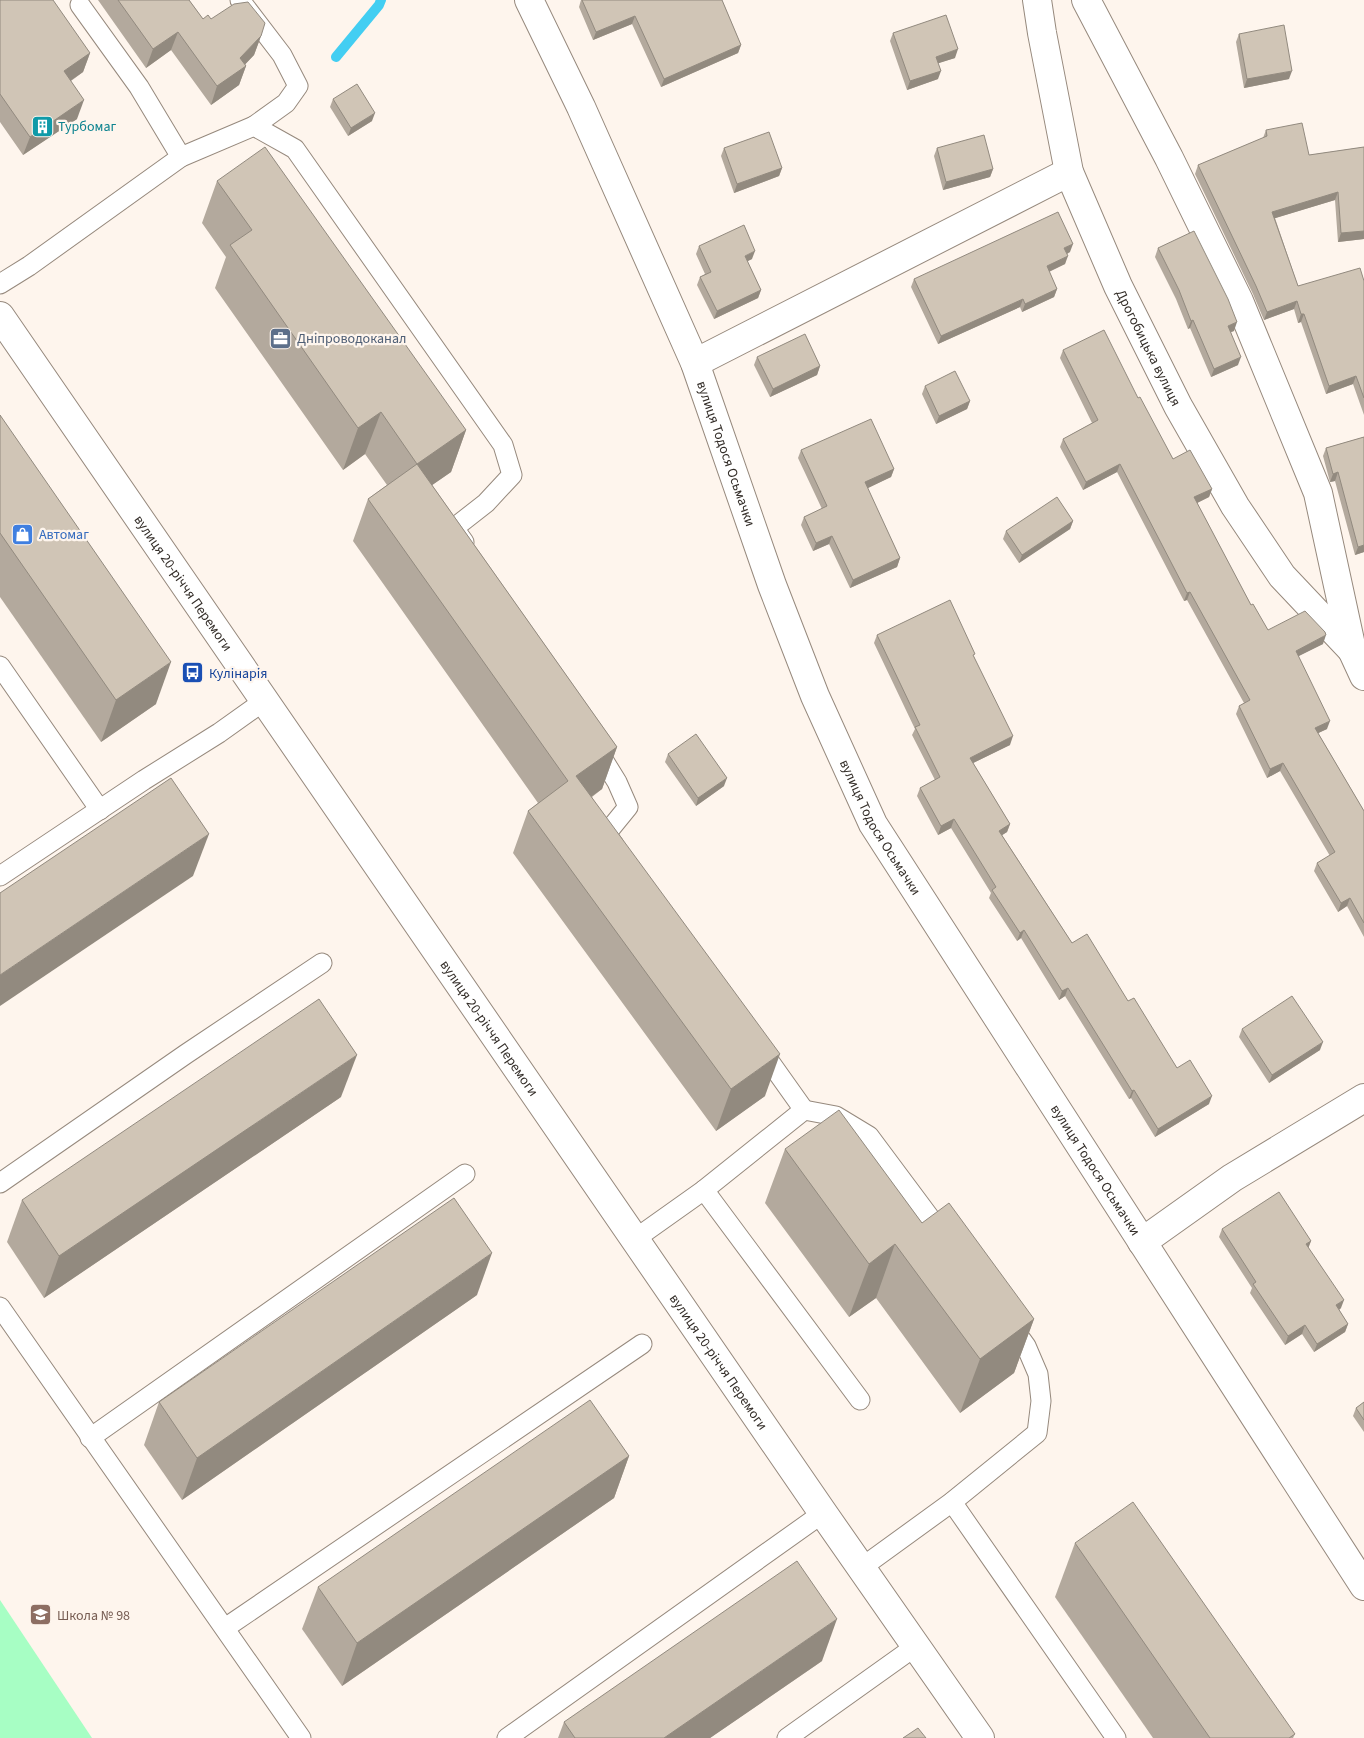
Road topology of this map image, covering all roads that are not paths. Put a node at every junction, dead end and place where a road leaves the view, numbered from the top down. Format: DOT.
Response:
graph roads {
  1 [pos="240,0"];
  2 [pos="529,0"];
  3 [pos="1038,0"];
  4 [pos="1086,0"];
  5 [pos="80,5"];
  6 [pos="254,126"];
  7 [pos="181,157"];
  8 [pos="1069,172"];
  9 [pos="0,284"];
  10 [pos="0,316"];
  11 [pos="694,363"];
  12 [pos="474,558"];
  13 [pos="1352,650"];
  14 [pos="0,666"];
  15 [pos="1364,676"];
  16 [pos="264,701"];
  17 [pos="588,737"];
  18 [pos="100,810"];
  19 [pos="623,857"];
  20 [pos="0,876"];
  21 [pos="322,963"];
  22 [pos="751,1037"];
  23 [pos="1364,1098"];
  24 [pos="804,1110"];
  25 [pos="465,1174"];
  26 [pos="0,1183"];
  27 [pos="704,1190"];
  28 [pos="635,1239"];
  29 [pos="1142,1242"];
  30 [pos="955,1250"];
  31 [pos="997,1306"];
  32 [pos="0,1307"];
  33 [pos="642,1344"];
  34 [pos="860,1400"];
  35 [pos="90,1438"];
  36 [pos="952,1502"];
  37 [pos="823,1513"];
  38 [pos="861,1568"];
  39 [pos="1364,1586"];
  40 [pos="225,1628"];
  41 [pos="916,1646"];
  42 [pos="301,1738"];
  43 [pos="507,1738"];
  44 [pos="787,1738"];
  45 [pos="980,1738"];
  46 [pos="1116,1738"];
  1 -- 6 [label="lane"];
  2 -- 11 [label="street, вулиця Тодося Осьмачки"];
  3 -- 8 [label="street, Дрогобицька вулиця"];
  4 -- 13 [label="street, Дрогобицька вулиця"];
  5 -- 7 [label="lane"];
  6 -- 7 [label="lane"];
  6 -- 12 [label="lane"];
  7 -- 9 [label="lane"];
  8 -- 11 [label="street"];
  8 -- 13 [label="street, Дрогобицька вулиця"];
  10 -- 16 [label="street, вулиця 20-річчя Перемоги"];
  11 -- 29 [label="street, вулиця Тодося Осьмачки"];
  13 -- 15 [label="street, Дрогобицька вулиця"];
  14 -- 18 [label="lane"];
  16 -- 18 [label="lane"];
  16 -- 28 [label="street, вулиця 20-річчя Перемоги"];
  17 -- 19 [label="lane"];
  18 -- 20 [label="lane"];
  21 -- 26 [label="lane"];
  22 -- 24 [label="lane"];
  23 -- 29 [label="street"];
  24 -- 27 [label="lane"];
  24 -- 30 [label="lane"];
  25 -- 35 [label="lane"];
  27 -- 28 [label="lane"];
  27 -- 34 [label="lane"];
  28 -- 37 [label="street, вулиця 20-річчя Перемоги"];
  29 -- 39 [label="street, вулиця Тодося Осьмачки"];
  31 -- 36 [label="lane"];
  32 -- 35 [label="lane"];
  33 -- 40 [label="lane"];
  35 -- 40 [label="lane"];
  36 -- 38 [label="lane"];
  36 -- 46 [label="lane"];
  37 -- 38 [label="street, вулиця 20-річчя Перемоги"];
  37 -- 43 [label="lane"];
  38 -- 41 [label="street, вулиця 20-річчя Перемоги"];
  40 -- 42 [label="lane"];
  41 -- 44 [label="lane"];
  41 -- 45 [label="street, вулиця 20-річчя Перемоги"];
}
